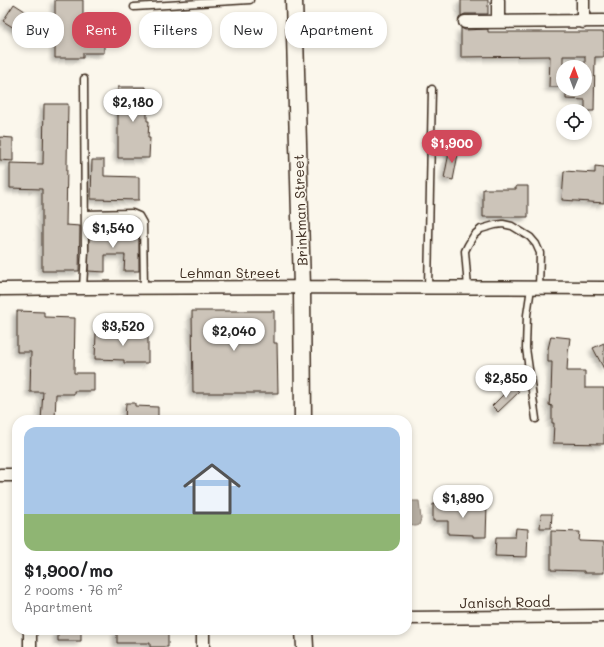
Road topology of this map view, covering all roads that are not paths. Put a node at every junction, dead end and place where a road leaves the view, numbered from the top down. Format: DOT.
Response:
graph roads {
  1 [pos="250,0"];
  2 [pos="294,0"];
  3 [pos="498,0"];
  4 [pos="583,0"];
  5 [pos="134,7"];
  6 [pos="604,21"];
  7 [pos="465,22"];
  8 [pos="498,22"];
  9 [pos="583,22"];
  10 [pos="84,79"];
  11 [pos="432,90"];
  12 [pos="84,214"];
  13 [pos="302,287"];
  14 [pos="428,287"];
  15 [pos="83,288"];
  16 [pos="144,288"];
  17 [pos="468,288"];
  18 [pos="535,288"];
  19 [pos="604,288"];
  20 [pos="0,289"];
  21 [pos="303,415"];
  22 [pos="536,419"];
  23 [pos="0,475"];
  24 [pos="12,475"];
  25 [pos="604,616"];
  26 [pos="412,618"];
  27 [pos="30,635"];
  28 [pos="203,635"];
  29 [pos="304,635"];
  30 [pos="30,647"];
  31 [pos="203,647"];
  32 [pos="305,647"];
  1 -- 5 [label="lane"];
  2 -- 13 [label="street, Brinkman Street"];
  3 -- 8 [label="street"];
  4 -- 9 [label="street"];
  6 -- 9 [label="street"];
  7 -- 8 [label="street"];
  8 -- 9 [label="street"];
  10 -- 12 [label="lane"];
  11 -- 14 [label="lane"];
  12 -- 15 [label="lane"];
  12 -- 16 [label="lane"];
  13 -- 14 [label="street, Lehman Street"];
  13 -- 16 [label="street, Lehman Street"];
  13 -- 21 [label="street, Brinkman Street"];
  14 -- 17 [label="street, Lehman Street"];
  15 -- 16 [label="street, Lehman Street"];
  15 -- 20 [label="street, Lehman Street"];
  17 -- 18 [label="street, Lehman Street"];
  17 -- 18 [label="lane"];
  18 -- 19 [label="street, Lehman Street"];
  18 -- 22 [label="lane"];
  23 -- 24 [label="street"];
  25 -- 26 [label="street, Janisch Road"];
  27 -- 30 [label="street"];
  28 -- 31 [label="street"];
  29 -- 32 [label="street"];
}
